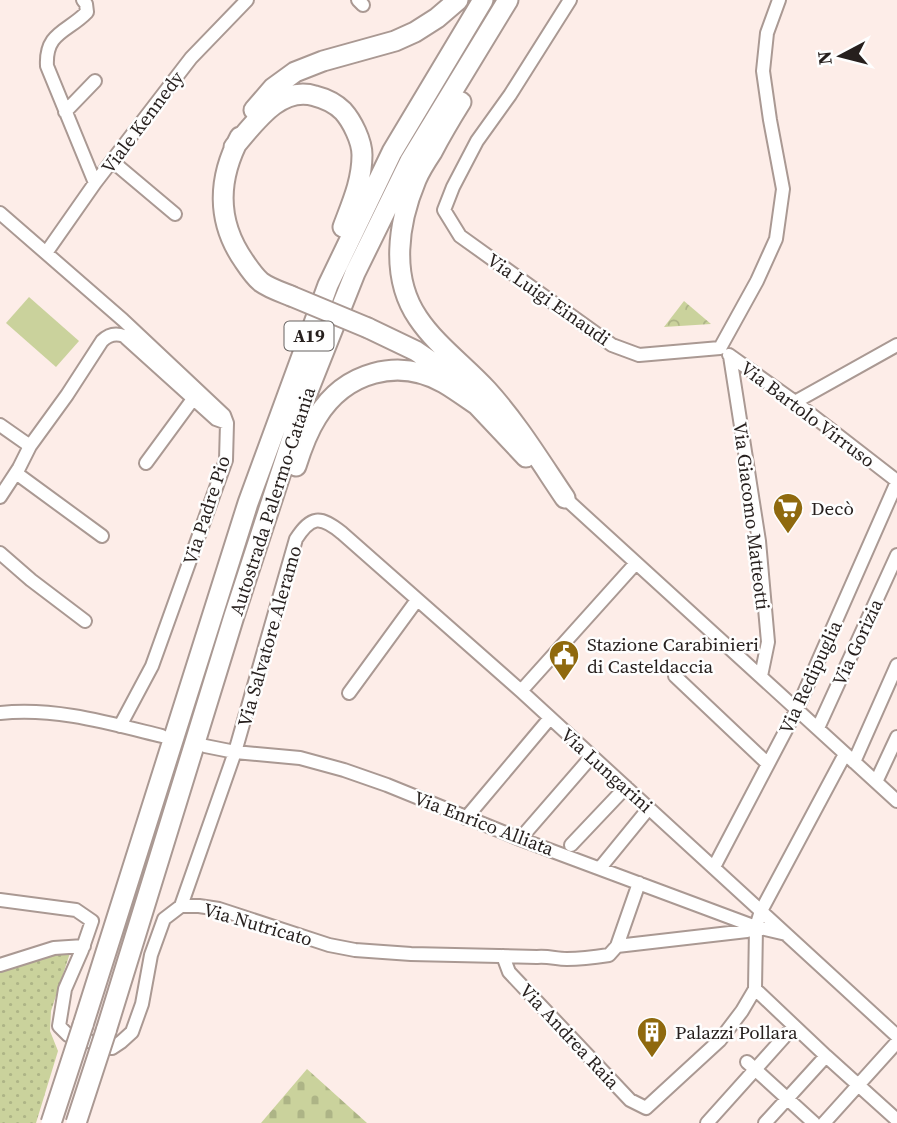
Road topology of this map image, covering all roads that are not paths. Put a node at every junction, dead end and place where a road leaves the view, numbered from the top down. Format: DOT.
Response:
graph roads {
  1 [pos="83,0"];
  2 [pos="247,0"];
  3 [pos="458,0"];
  4 [pos="483,0"];
  5 [pos="508,0"];
  6 [pos="521,0"];
  7 [pos="570,0"];
  8 [pos="779,0"];
  9 [pos="95,81"];
  10 [pos="65,112"];
  11 [pos="234,147"];
  12 [pos="111,161"];
  13 [pos="95,183"];
  14 [pos="0,213"];
  15 [pos="175,214"];
  16 [pos="46,253"];
  17 [pos="897,345"];
  18 [pos="725,352"];
  19 [pos="193,399"];
  20 [pos="795,402"];
  21 [pos="480,407"];
  22 [pos="227,422"];
  23 [pos="0,425"];
  24 [pos="30,446"];
  25 [pos="146,463"];
  26 [pos="16,473"];
  27 [pos="897,481"];
  28 [pos="0,498"];
  29 [pos="565,498"];
  30 [pos="309,523"];
  31 [pos="102,536"];
  32 [pos="0,554"];
  33 [pos="897,555"];
  34 [pos="636,563"];
  35 [pos="417,600"];
  36 [pos="234,616"];
  37 [pos="85,621"];
  38 [pos="897,665"];
  39 [pos="675,676"];
  40 [pos="761,676"];
  41 [pos="521,691"];
  42 [pos="349,693"];
  43 [pos="187,694"];
  44 [pos="797,709"];
  45 [pos="0,713"];
  46 [pos="550,718"];
  47 [pos="120,726"];
  48 [pos="818,728"];
  49 [pos="162,736"];
  50 [pos="897,737"];
  51 [pos="205,746"];
  52 [pos="234,752"];
  53 [pos="592,756"];
  54 [pos="850,758"];
  55 [pos="768,764"];
  56 [pos="876,782"];
  57 [pos="626,787"];
  58 [pos="897,800"];
  59 [pos="649,808"];
  60 [pos="466,818"];
  61 [pos="520,839"];
  62 [pos="571,845"];
  63 [pos="714,867"];
  64 [pos="600,868"];
  65 [pos="639,883"];
  66 [pos="0,900"];
  67 [pos="181,906"];
  68 [pos="761,911"];
  69 [pos="756,927"];
  70 [pos="787,934"];
  71 [pos="84,946"];
  72 [pos="617,946"];
  73 [pos="503,956"];
  74 [pos="0,965"];
  75 [pos="755,989"];
  76 [pos="794,1026"];
  77 [pos="897,1036"];
  78 [pos="897,1042"];
  79 [pos="826,1056"];
  80 [pos="751,1066"];
  81 [pos="858,1085"];
  82 [pos="787,1099"];
  83 [pos="897,1120"];
  84 [pos="51,1123"];
  85 [pos="76,1123"];
  86 [pos="707,1123"];
  87 [pos="765,1123"];
  88 [pos="814,1123"];
  89 [pos="824,1123"];
  1 -- 10 [label="street"];
  2 -- 12 [label="street, Viale Kennedy"];
  3 -- 11 [label="highway"];
  4 -- 43 [label="highway, Autostrada Palermo-Catania / A19"];
  5 -- 36 [label="highway, Autostrada Palermo-Catania / A19"];
  6 -- 29 [label="highway"];
  7 -- 18 [label="street, Via Luigi Einaudi"];
  8 -- 18 [label="street"];
  9 -- 10 [label="street"];
  10 -- 13 [label="street"];
  11 -- 21 [label="highway, bridge"];
  11 -- 43 [label="highway"];
  12 -- 13 [label="street, Viale Kennedy"];
  12 -- 15 [label="street"];
  13 -- 16 [label="street, Viale Kennedy"];
  14 -- 16 [label="street"];
  16 -- 22 [label="street"];
  17 -- 20 [label="street"];
  18 -- 20 [label="street, Via Bartolo Virruso"];
  18 -- 40 [label="street, Via Giacomo Matteotti"];
  19 -- 22 [label="street"];
  19 -- 24 [label="street"];
  19 -- 25 [label="street"];
  20 -- 27 [label="street, Via Bartolo Virruso"];
  21 -- 29 [label="highway"];
  21 -- 36 [label="highway"];
  22 -- 47 [label="street, Via Padre Pio"];
  23 -- 24 [label="street"];
  24 -- 26 [label="street"];
  26 -- 28 [label="street"];
  26 -- 31 [label="street"];
  27 -- 44 [label="street, Via Redipuglia"];
  29 -- 34 [label="street"];
  30 -- 35 [label="street, Via Lungarini"];
  30 -- 52 [label="street, Via Salvatore Aleramo"];
  32 -- 37 [label="street"];
  33 -- 48 [label="street, Via Gorizia"];
  34 -- 40 [label="street"];
  34 -- 41 [label="street"];
  35 -- 41 [label="street, Via Lungarini"];
  35 -- 42 [label="street"];
  36 -- 85 [label="highway, Autostrada Palermo-Catania / A19, bridge"];
  38 -- 54 [label="street"];
  39 -- 55 [label="street"];
  40 -- 44 [label="street"];
  41 -- 46 [label="street, Via Lungarini"];
  43 -- 84 [label="highway, Autostrada Palermo-Catania / A19, bridge"];
  44 -- 48 [label="street"];
  44 -- 55 [label="street, Via Redipuglia"];
  45 -- 47 [label="street"];
  46 -- 53 [label="street, Via Lungarini"];
  46 -- 60 [label="street"];
  47 -- 49 [label="street"];
  48 -- 54 [label="street"];
  50 -- 56 [label="street"];
  51 -- 52 [label="street, Via Enrico Alliata"];
  52 -- 60 [label="street, Via Enrico Alliata"];
  52 -- 67 [label="street, Via Salvatore Aleramo"];
  53 -- 57 [label="street, Via Lungarini"];
  53 -- 61 [label="street"];
  54 -- 56 [label="street"];
  54 -- 68 [label="street"];
  55 -- 63 [label="street, Via Redipuglia"];
  56 -- 58 [label="street"];
  57 -- 59 [label="street, Via Lungarini"];
  57 -- 62 [label="street"];
  59 -- 63 [label="street, Via Lungarini"];
  59 -- 64 [label="street"];
  60 -- 61 [label="street, Via Enrico Alliata"];
  61 -- 64 [label="street, Via Enrico Alliata"];
  63 -- 68 [label="street, Via Lungarini"];
  64 -- 65 [label="street, Via Enrico Alliata"];
  65 -- 69 [label="street, Via Enrico Alliata"];
  65 -- 72 [label="street"];
  66 -- 71 [label="street, Via Nutricato"];
  67 -- 71 [label="street, Via Nutricato"];
  67 -- 73 [label="street, Via Nutricato"];
  68 -- 69 [label="street"];
  68 -- 70 [label="street, Via Lungarini"];
  69 -- 70 [label="street, Via Enrico Alliata"];
  69 -- 72 [label="street, Via Nutricato"];
  69 -- 75 [label="street"];
  70 -- 77 [label="street, Via Lungarini"];
  71 -- 74 [label="street"];
  72 -- 73 [label="street, Via Nutricato"];
  73 -- 75 [label="street, Via Andrea Raia"];
  75 -- 76 [label="street"];
  76 -- 79 [label="street"];
  76 -- 80 [label="street"];
  78 -- 81 [label="street"];
  79 -- 81 [label="street"];
  79 -- 82 [label="street"];
  80 -- 82 [label="street"];
  80 -- 86 [label="street"];
  81 -- 83 [label="street"];
  81 -- 89 [label="street"];
  82 -- 87 [label="street"];
  82 -- 88 [label="street"];
}
